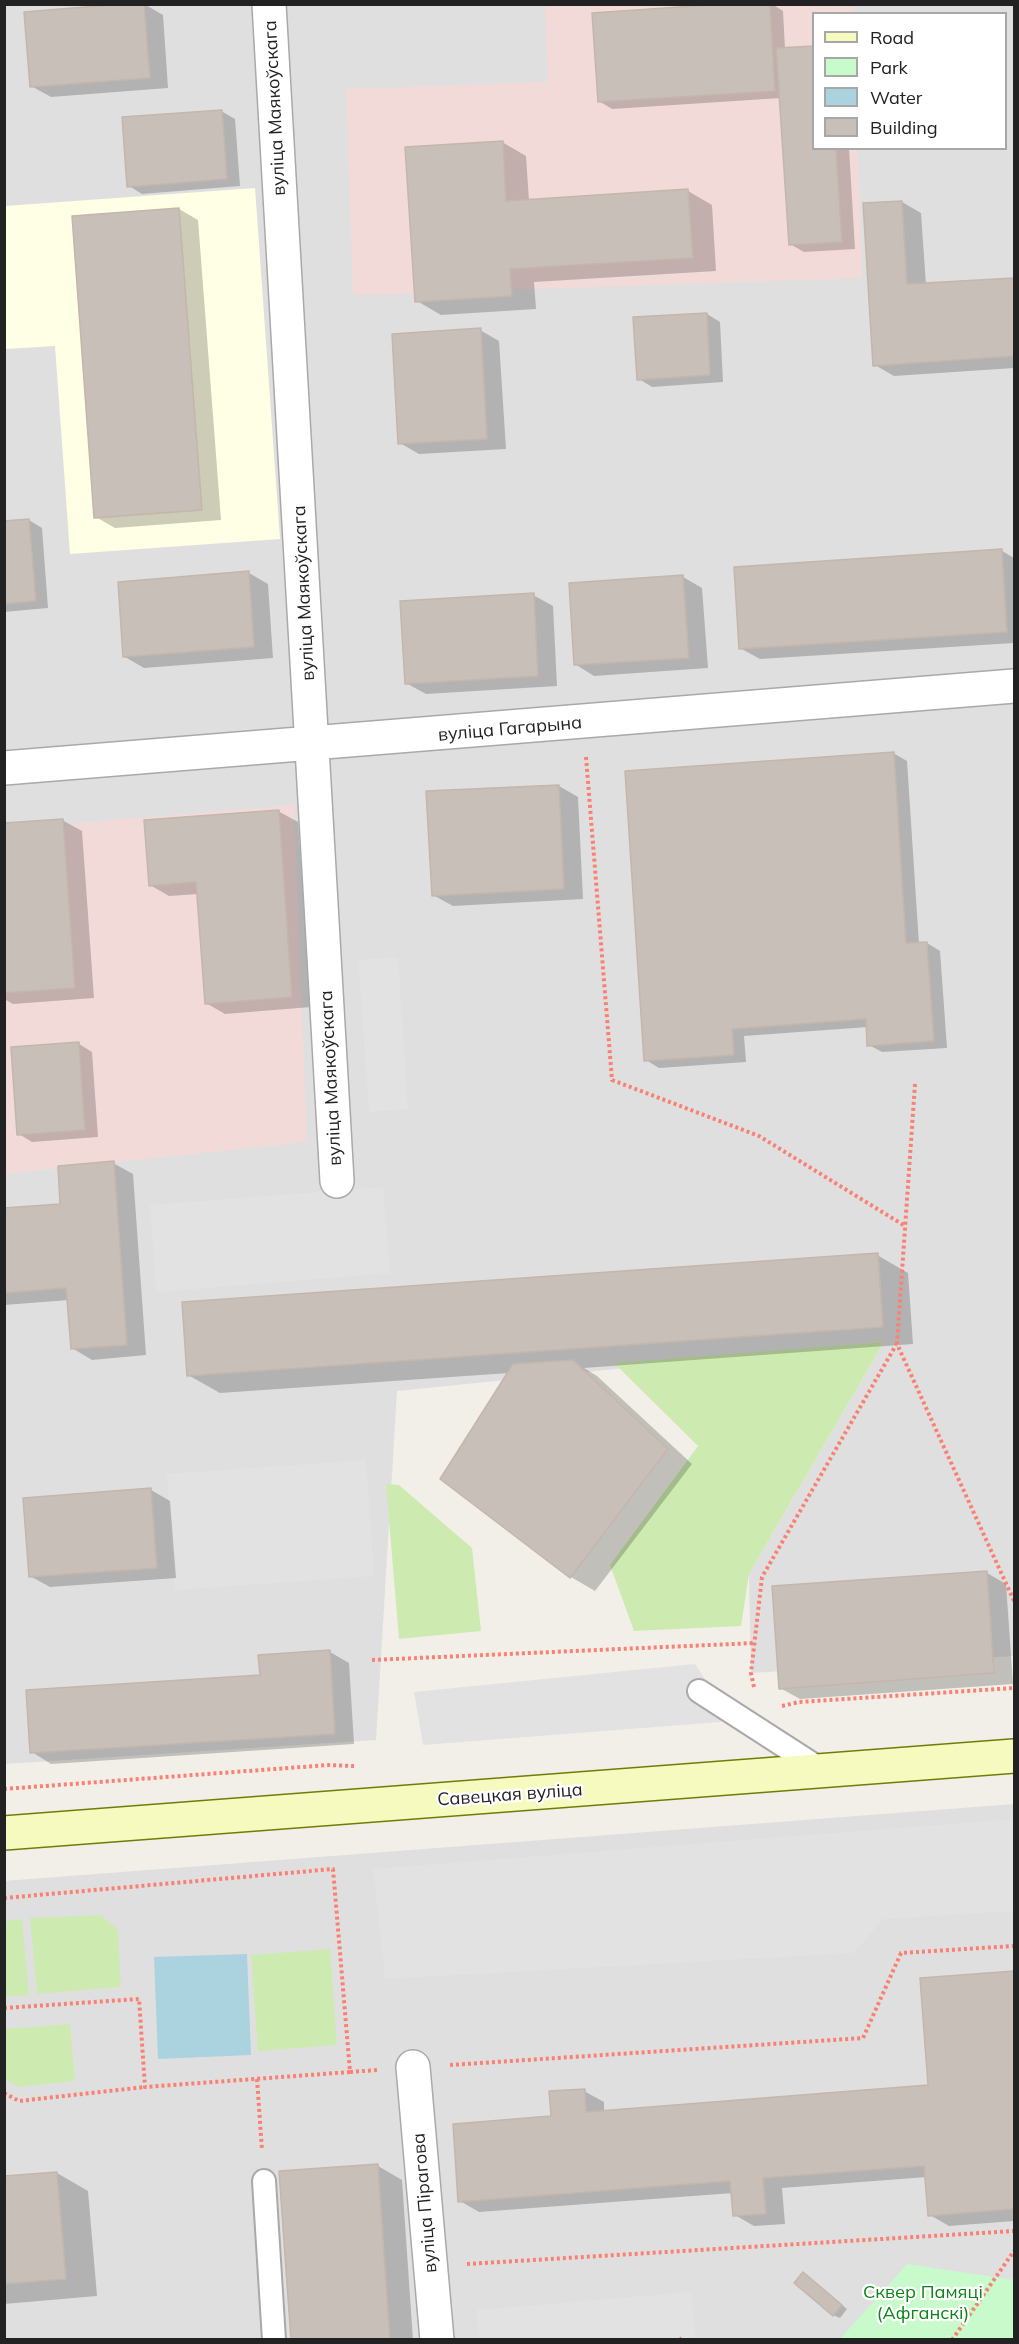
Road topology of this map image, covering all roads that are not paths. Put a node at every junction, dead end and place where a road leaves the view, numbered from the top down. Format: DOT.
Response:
graph roads {
  1 [pos="268,4"];
  2 [pos="1014,686"];
  3 [pos="314,745"];
  4 [pos="4,768"];
  5 [pos="337,1181"];
  6 [pos="699,1691"];
  7 [pos="1014,1755"];
  8 [pos="823,1771"];
  9 [pos="4,1833"];
  10 [pos="413,2067"];
  11 [pos="264,2181"];
  12 [pos="274,2340"];
  13 [pos="437,2340"];
  1 -- 3 [label="street, вуліца Маякоўскага"];
  2 -- 3 [label="street, вуліца Гагарына"];
  3 -- 4 [label="street, вуліца Гагарына"];
  3 -- 5 [label="street, вуліца Маякоўскага"];
  6 -- 8 [label="lane"];
  7 -- 8 [label="main road, Савецкая вуліца"];
  8 -- 9 [label="main road, Савецкая вуліца"];
  10 -- 13 [label="street, вуліца Пірагова"];
  11 -- 12 [label="lane"];
}
